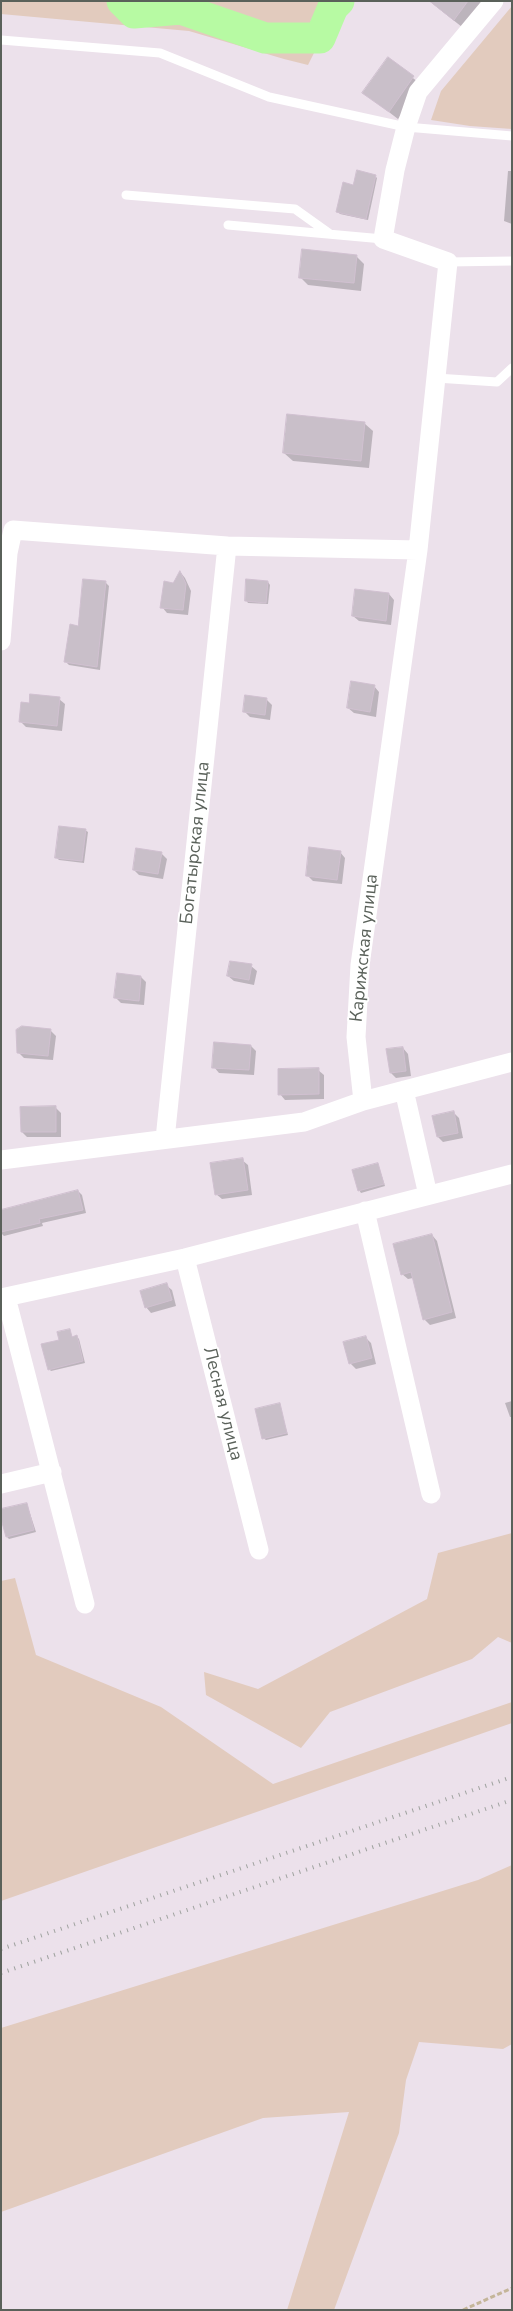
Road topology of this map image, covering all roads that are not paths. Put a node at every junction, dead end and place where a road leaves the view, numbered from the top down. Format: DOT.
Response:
graph roads {
  1 [pos="494,1"];
  2 [pos="1,40"];
  3 [pos="406,127"];
  4 [pos="512,136"];
  5 [pos="126,195"];
  6 [pos="228,225"];
  7 [pos="330,234"];
  8 [pos="384,239"];
  9 [pos="448,262"];
  10 [pos="512,262"];
  11 [pos="512,368"];
  12 [pos="436,378"];
  13 [pos="7,530"];
  14 [pos="227,546"];
  15 [pos="418,550"];
  16 [pos="1,641"];
  17 [pos="512,1062"];
  18 [pos="404,1090"];
  19 [pos="363,1101"];
  20 [pos="165,1139"];
  21 [pos="1,1160"];
  22 [pos="512,1174"];
  23 [pos="428,1195"];
  24 [pos="365,1211"];
  25 [pos="185,1258"];
  26 [pos="4,1298"];
  27 [pos="52,1472"];
  28 [pos="1,1484"];
  29 [pos="431,1494"];
  30 [pos="259,1550"];
  31 [pos="85,1604"];
  1 -- 3 [label="street"];
  2 -- 3 [label="lane"];
  3 -- 4 [label="lane"];
  3 -- 8 [label="street"];
  5 -- 7 [label="lane"];
  6 -- 7 [label="lane"];
  7 -- 8 [label="lane"];
  8 -- 9 [label="street"];
  9 -- 10 [label="lane"];
  9 -- 12 [label="street, Карижская улица"];
  11 -- 12 [label="lane"];
  12 -- 15 [label="street, Карижская улица"];
  13 -- 14 [label="street"];
  13 -- 16 [label="street"];
  14 -- 15 [label="street"];
  14 -- 20 [label="street, Богатырская улица"];
  15 -- 19 [label="street, Карижская улица"];
  17 -- 18 [label="street"];
  18 -- 19 [label="street"];
  18 -- 23 [label="street"];
  19 -- 20 [label="street"];
  20 -- 21 [label="street"];
  22 -- 23 [label="street"];
  23 -- 24 [label="street"];
  24 -- 25 [label="street"];
  24 -- 29 [label="street"];
  25 -- 26 [label="street"];
  25 -- 30 [label="street, Лесная улица"];
  26 -- 27 [label="street"];
  27 -- 28 [label="street"];
  27 -- 31 [label="street"];
}
